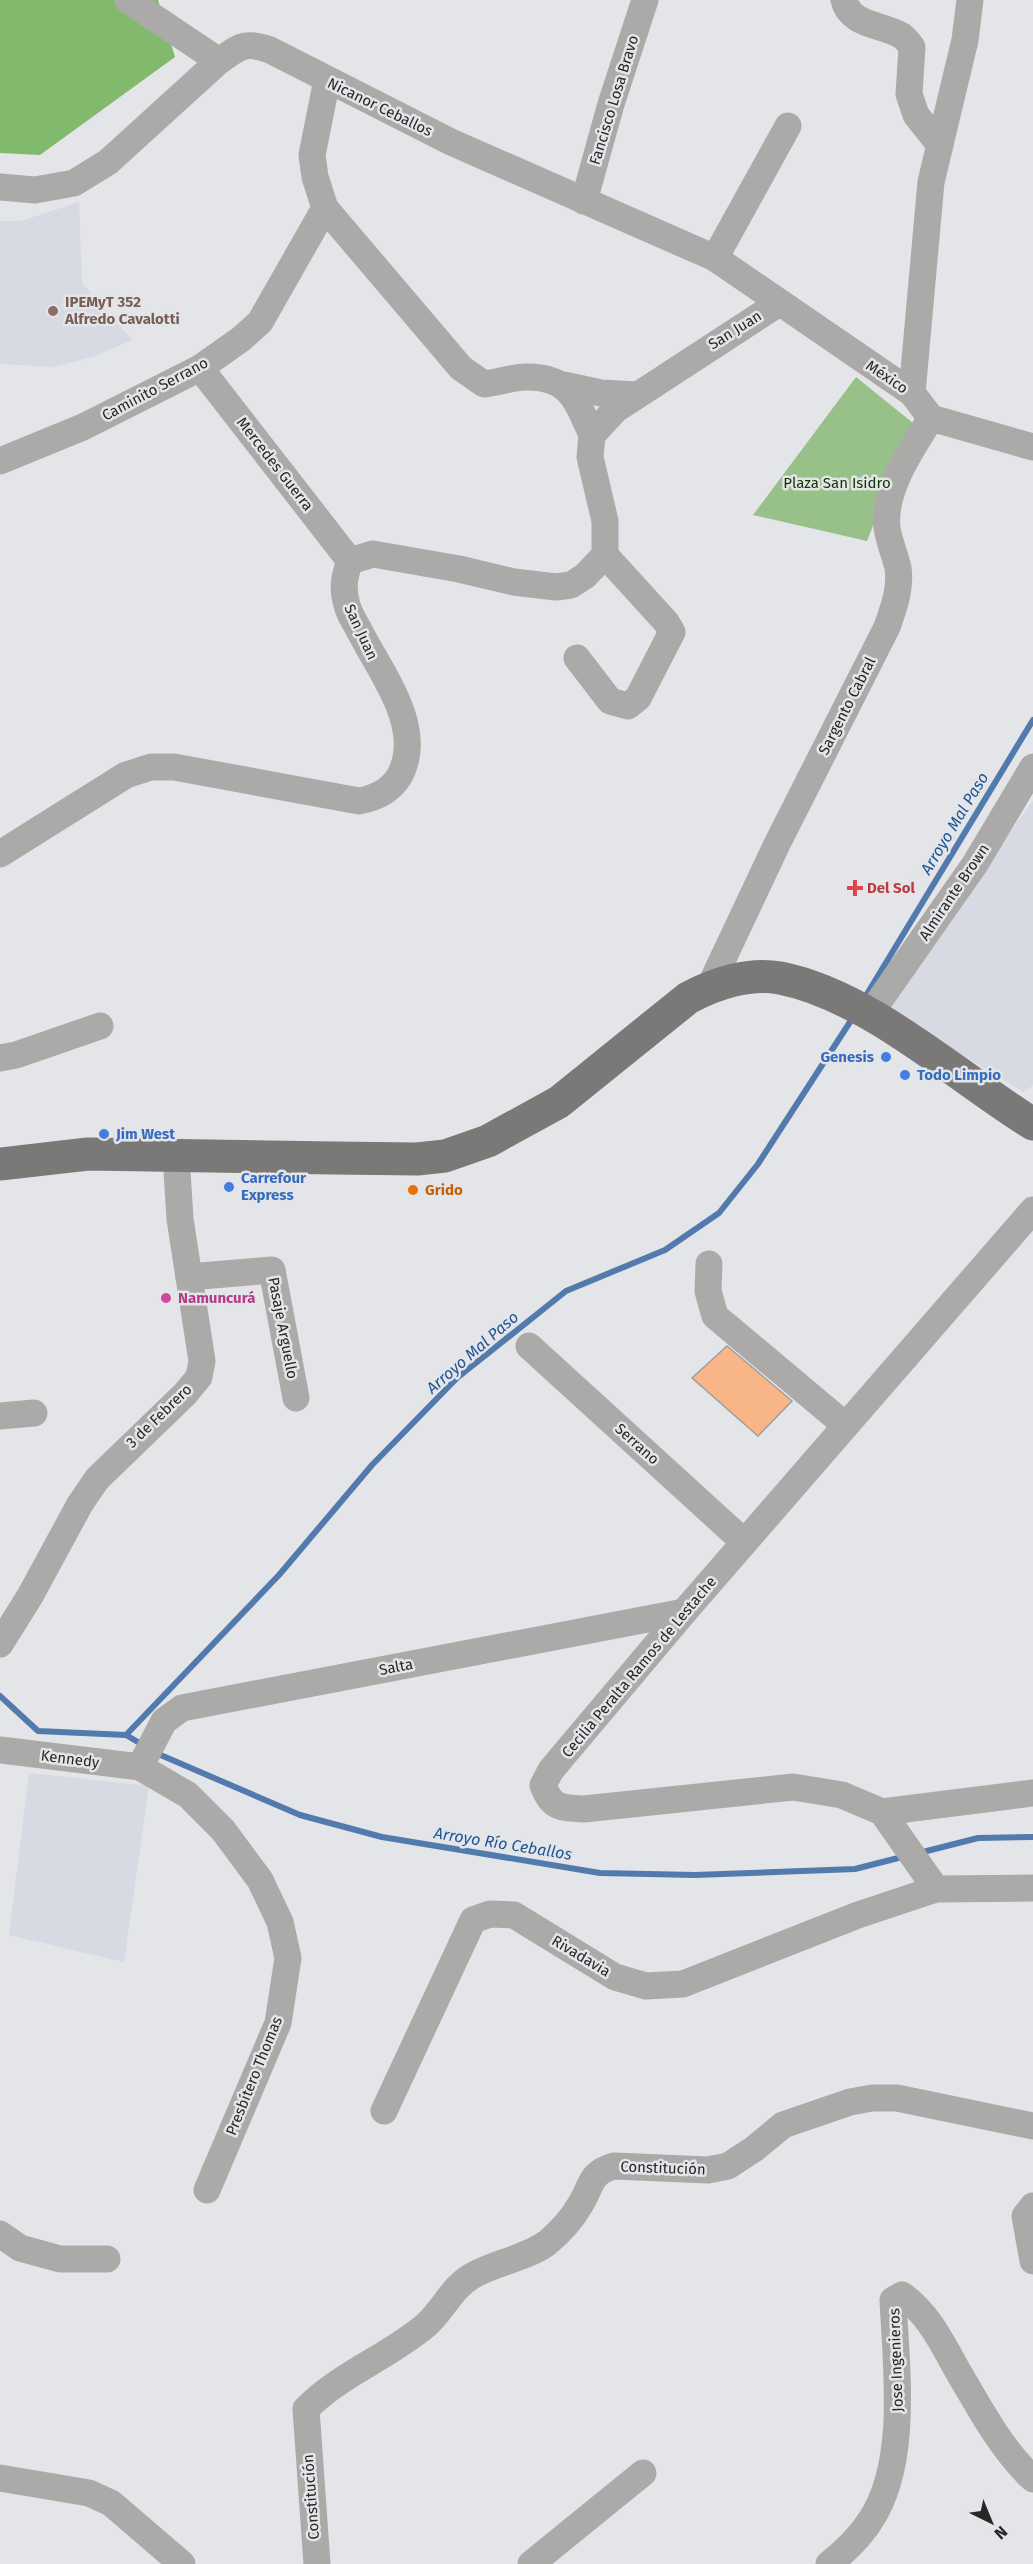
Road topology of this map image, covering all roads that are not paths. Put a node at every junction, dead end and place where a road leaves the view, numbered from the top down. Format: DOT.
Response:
graph roads {
  1 [pos="128,0"];
  2 [pos="645,0"];
  3 [pos="844,0"];
  4 [pos="970,0"];
  5 [pos="219,61"];
  6 [pos="327,80"];
  7 [pos="788,126"];
  8 [pos="940,145"];
  9 [pos="0,187"];
  10 [pos="584,201"];
  11 [pos="326,208"];
  12 [pos="715,258"];
  13 [pos="779,303"];
  14 [pos="200,368"];
  15 [pos="564,385"];
  16 [pos="912,393"];
  17 [pos="636,395"];
  18 [pos="931,418"];
  19 [pos="592,435"];
  20 [pos="1033,447"];
  21 [pos="0,461"];
  22 [pos="605,555"];
  23 [pos="350,561"];
  24 [pos="577,658"];
  25 [pos="1033,766"];
  26 [pos="0,854"];
  27 [pos="710,986"];
  28 [pos="870,1014"];
  29 [pos="100,1026"];
  30 [pos="0,1058"];
  31 [pos="1033,1123"];
  32 [pos="176,1155"];
  33 [pos="0,1164"];
  34 [pos="1033,1210"];
  35 [pos="709,1264"];
  36 [pos="189,1277"];
  37 [pos="529,1346"];
  38 [pos="296,1398"];
  39 [pos="34,1413"];
  40 [pos="0,1416"];
  41 [pos="845,1425"];
  42 [pos="744,1542"];
  43 [pos="684,1612"];
  44 [pos="0,1644"];
  45 [pos="0,1750"];
  46 [pos="144,1759"];
  47 [pos="1033,1793"];
  48 [pos="889,1821"];
  49 [pos="1033,1888"];
  50 [pos="936,1889"];
  51 [pos="384,2111"];
  52 [pos="1033,2126"];
  53 [pos="207,2190"];
  54 [pos="1033,2206"];
  55 [pos="0,2234"];
  56 [pos="107,2259"];
  57 [pos="1033,2261"];
  58 [pos="643,2473"];
  59 [pos="0,2478"];
  60 [pos="1033,2479"];
  61 [pos="182,2564"];
  62 [pos="316,2564"];
  63 [pos="531,2564"];
  64 [pos="829,2564"];
  1 -- 5 [label="street"];
  2 -- 10 [label="street, Fancisco Losa Bravo"];
  3 -- 8 [label="street"];
  4 -- 8 [label="street"];
  5 -- 6 [label="street, Nicanor Ceballos"];
  5 -- 9 [label="street, Nicanor Ceballos"];
  6 -- 10 [label="street, Nicanor Ceballos"];
  6 -- 11 [label="street"];
  7 -- 12 [label="street"];
  8 -- 16 [label="street"];
  10 -- 12 [label="street, Nicanor Ceballos"];
  11 -- 14 [label="street, Caminito Serrano"];
  11 -- 15 [label="street"];
  12 -- 13 [label="street, Nicanor Ceballos"];
  13 -- 16 [label="street, México"];
  13 -- 17 [label="street, San Juan"];
  14 -- 21 [label="street, Caminito Serrano"];
  14 -- 23 [label="street, Mercedes Guerra"];
  15 -- 17 [label="street"];
  15 -- 19 [label="street"];
  16 -- 18 [label="street, México"];
  17 -- 19 [label="street, San Juan"];
  18 -- 20 [label="street"];
  18 -- 27 [label="street, Sargento Cabral"];
  19 -- 22 [label="street"];
  22 -- 23 [label="street"];
  22 -- 24 [label="street"];
  23 -- 26 [label="street, San Juan"];
  25 -- 28 [label="street, Almirante Brown"];
  27 -- 28 [label="main road"];
  27 -- 32 [label="main road"];
  28 -- 31 [label="main road"];
  29 -- 30 [label="street"];
  32 -- 33 [label="main road"];
  32 -- 36 [label="street, 3 de Febrero"];
  34 -- 41 [label="street, Cecilia Peralta Ramos de Lestache"];
  35 -- 41 [label="street"];
  36 -- 38 [label="street, Pasaje Arguello"];
  36 -- 44 [label="street, 3 de Febrero"];
  37 -- 42 [label="street, Serrano"];
  39 -- 40 [label="street"];
  41 -- 42 [label="street, Cecilia Peralta Ramos de Lestache"];
  42 -- 43 [label="street, Cecilia Peralta Ramos de Lestache"];
  43 -- 46 [label="street, Salta"];
  43 -- 48 [label="street, Cecilia Peralta Ramos de Lestache"];
  45 -- 46 [label="street, Kennedy"];
  46 -- 53 [label="street, Presbítero Thomas"];
  47 -- 48 [label="street"];
  48 -- 50 [label="street"];
  49 -- 50 [label="street, Rivadavia"];
  50 -- 51 [label="street, Rivadavia"];
  52 -- 62 [label="street, Constitución"];
  54 -- 57 [label="street"];
  55 -- 56 [label="street"];
  58 -- 63 [label="street"];
  59 -- 61 [label="street"];
  60 -- 64 [label="street, Jose Ingenieros"];
}
